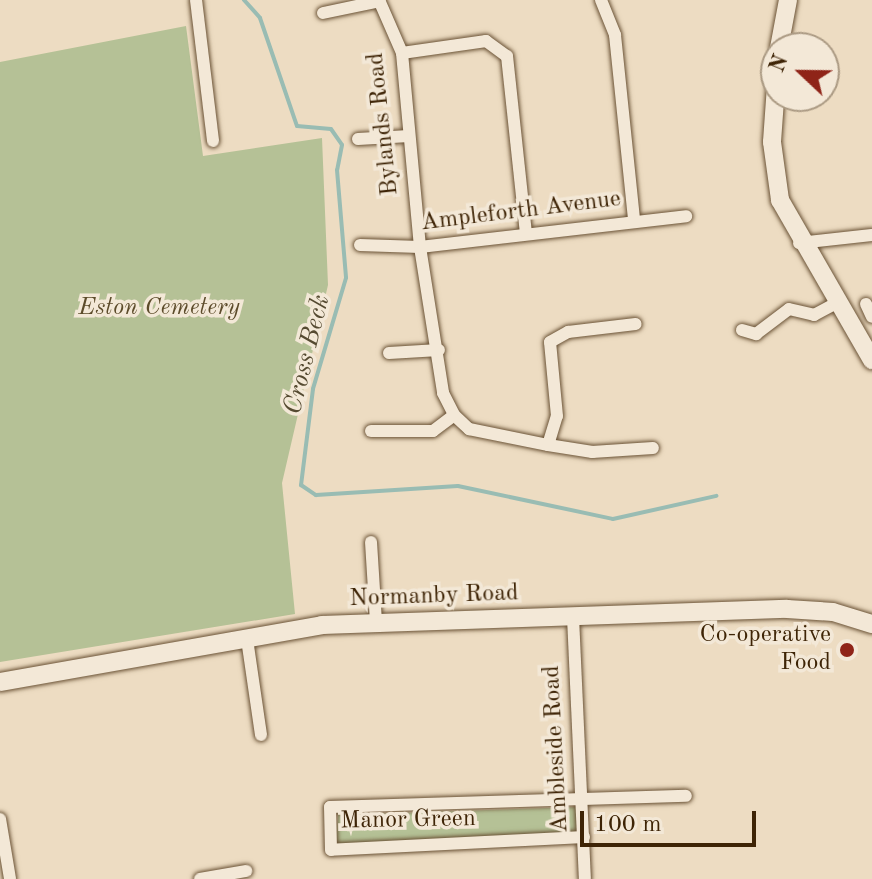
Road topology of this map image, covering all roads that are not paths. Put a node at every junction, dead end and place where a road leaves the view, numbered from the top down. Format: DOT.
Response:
graph roads {
  1 [pos="196,0"];
  2 [pos="601,0"];
  3 [pos="788,0"];
  4 [pos="379,1"];
  5 [pos="323,13"];
  6 [pos="782,32"];
  7 [pos="402,53"];
  8 [pos="775,112"];
  9 [pos="409,136"];
  10 [pos="358,139"];
  11 [pos="213,141"];
  12 [pos="686,216"];
  13 [pos="634,220"];
  14 [pos="526,233"];
  15 [pos="872,235"];
  16 [pos="799,243"];
  17 [pos="360,245"];
  18 [pos="420,247"];
  19 [pos="837,303"];
  20 [pos="866,304"];
  21 [pos="872,317"];
  22 [pos="636,324"];
  23 [pos="742,330"];
  24 [pos="439,350"];
  25 [pos="389,353"];
  26 [pos="872,360"];
  27 [pos="454,415"];
  28 [pos="371,431"];
  29 [pos="548,445"];
  30 [pos="653,448"];
  31 [pos="371,542"];
  32 [pos="573,617"];
  33 [pos="376,622"];
  34 [pos="872,624"];
  35 [pos="247,639"];
  36 [pos="0,682"];
  37 [pos="261,735"];
  38 [pos="686,796"];
  39 [pos="582,799"];
  40 [pos="0,819"];
  41 [pos="584,837"];
  42 [pos="246,871"];
  43 [pos="10,879"];
  44 [pos="200,879"];
  45 [pos="585,879"];
  1 -- 11 [label="street"];
  2 -- 13 [label="street"];
  3 -- 6 [label="street"];
  4 -- 5 [label="street"];
  4 -- 7 [label="street, Bylands Road"];
  7 -- 9 [label="street, Bylands Road"];
  7 -- 14 [label="street"];
  8 -- 16 [label="street"];
  9 -- 10 [label="street"];
  9 -- 18 [label="street, Bylands Road"];
  12 -- 13 [label="street, Ampleforth Avenue"];
  13 -- 14 [label="street, Ampleforth Avenue"];
  14 -- 18 [label="street, Ampleforth Avenue"];
  15 -- 16 [label="street"];
  16 -- 19 [label="street"];
  17 -- 18 [label="street, Ampleforth Avenue"];
  18 -- 24 [label="street, Bylands Road"];
  19 -- 23 [label="street"];
  19 -- 26 [label="street"];
  20 -- 21 [label="street"];
  22 -- 29 [label="street"];
  24 -- 25 [label="street"];
  24 -- 27 [label="street, Bylands Road"];
  27 -- 28 [label="street"];
  27 -- 29 [label="street"];
  29 -- 30 [label="street"];
  31 -- 33 [label="street"];
  32 -- 33 [label="street, Normanby Road"];
  32 -- 34 [label="street, Normanby Road"];
  32 -- 39 [label="street, Ambleside Road"];
  33 -- 35 [label="street, Normanby Road"];
  35 -- 36 [label="street, Normanby Road"];
  35 -- 37 [label="street"];
  38 -- 39 [label="street"];
  39 -- 41 [label="street, Ambleside Road"];
  39 -- 41 [label="street, Manor Green"];
  40 -- 43 [label="street"];
  41 -- 45 [label="street, Ambleside Road"];
  42 -- 44 [label="street"];
}
